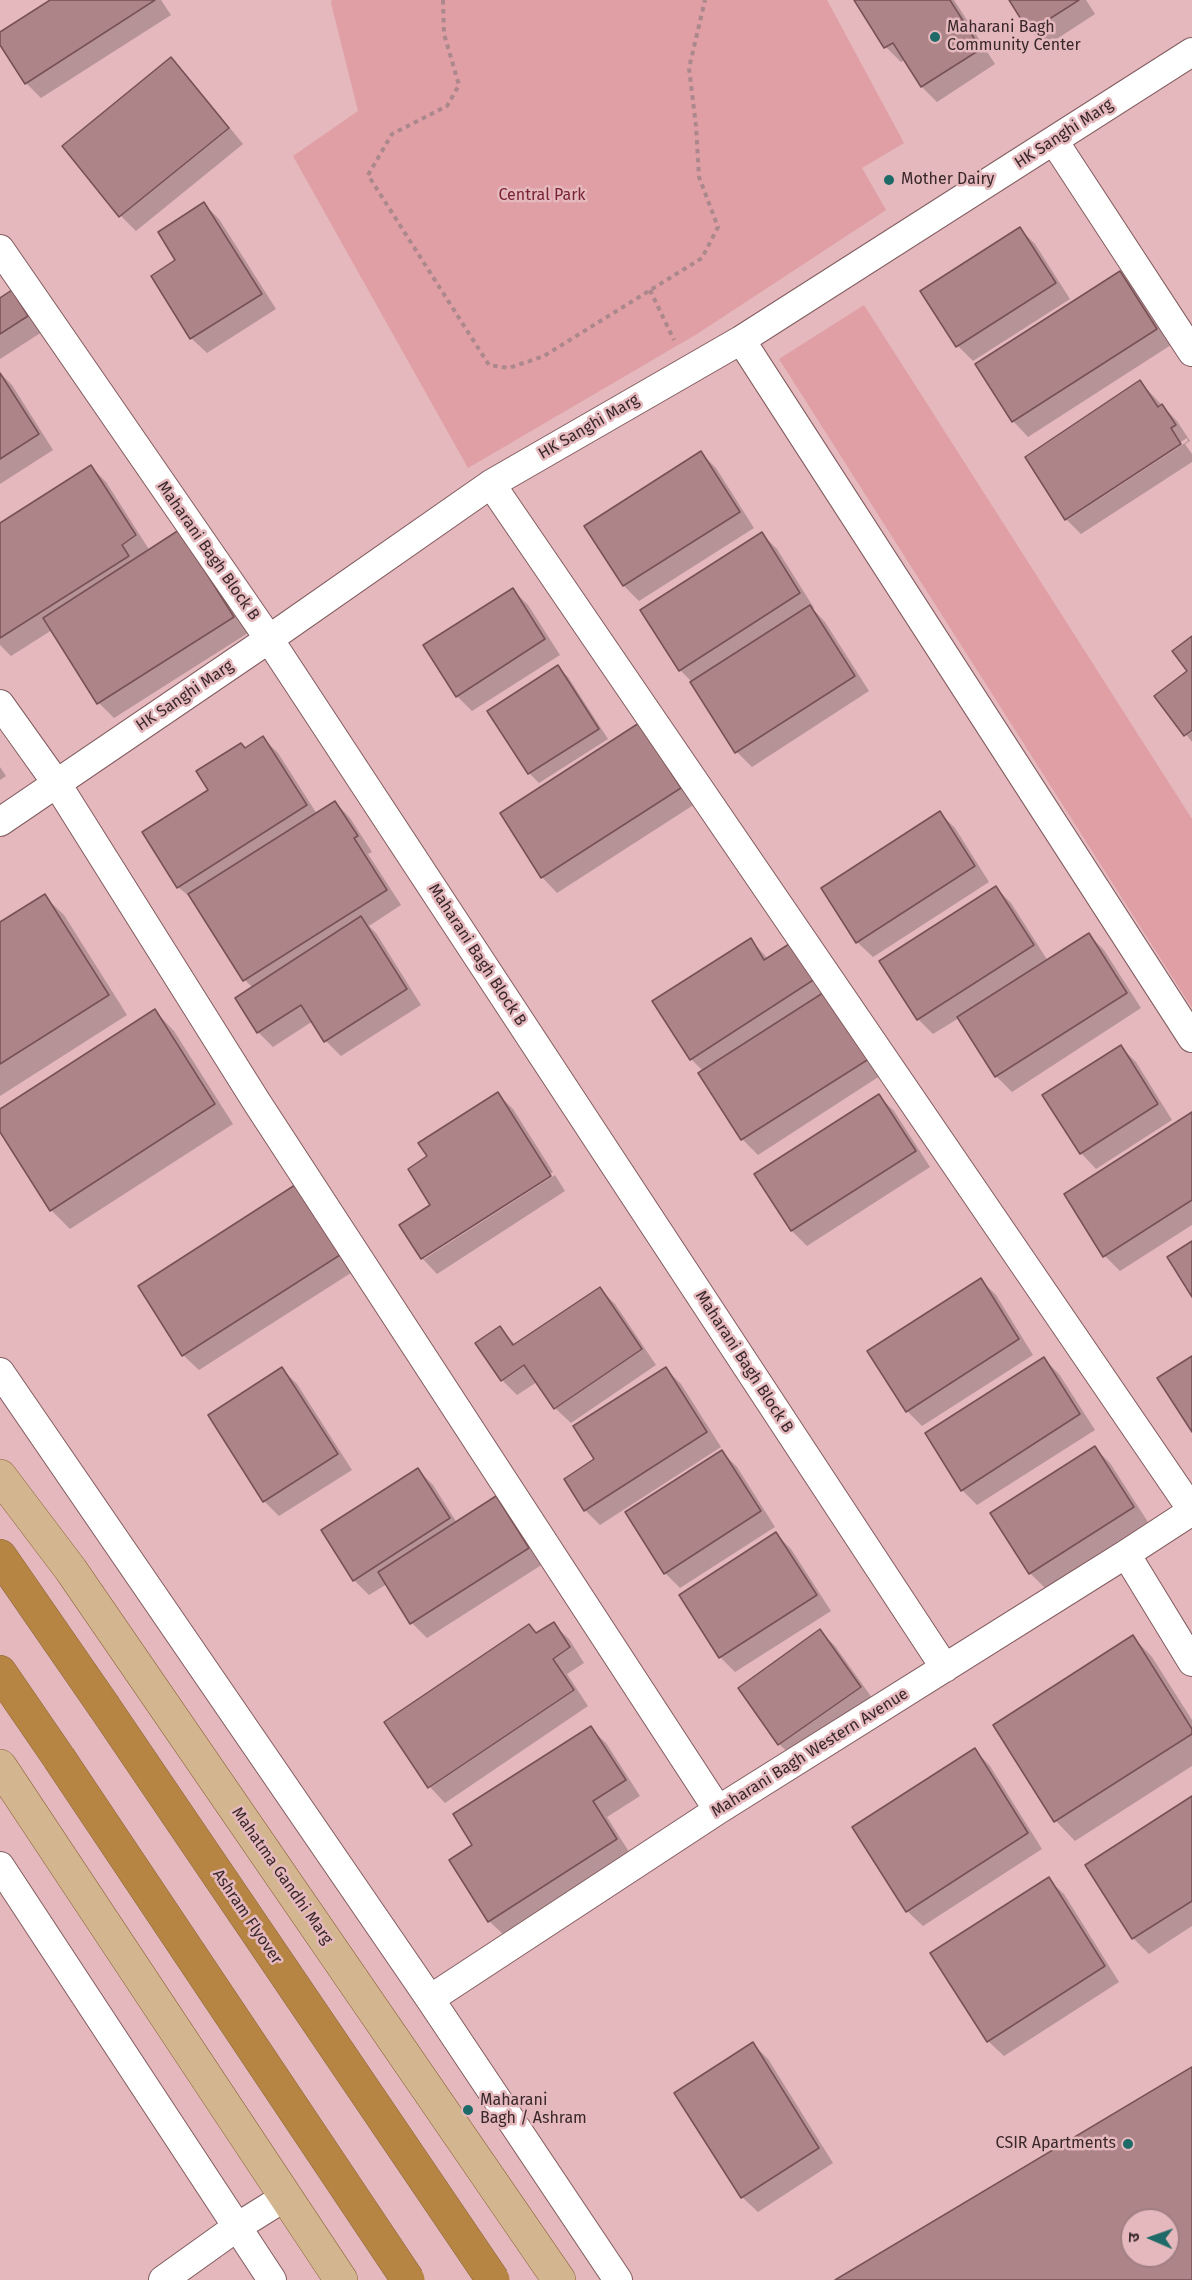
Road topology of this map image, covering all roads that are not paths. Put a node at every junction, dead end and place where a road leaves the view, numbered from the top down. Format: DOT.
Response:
graph roads {
  1 [pos="1192,52"];
  2 [pos="1054,141"];
  3 [pos="0,249"];
  4 [pos="741,340"];
  5 [pos="1192,352"];
  6 [pos="491,484"];
  7 [pos="269,639"];
  8 [pos="0,704"];
  9 [pos="57,784"];
  10 [pos="0,822"];
  11 [pos="1192,1038"];
  12 [pos="0,1372"];
  13 [pos="0,1476"];
  14 [pos="1192,1510"];
  15 [pos="1126,1554"];
  16 [pos="0,1556"];
  17 [pos="1192,1662"];
  18 [pos="945,1668"];
  19 [pos="0,1672"];
  20 [pos="0,1766"];
  21 [pos="718,1810"];
  22 [pos="0,1866"];
  23 [pos="430,1999"];
  24 [pos="285,2197"];
  25 [pos="237,2227"];
  26 [pos="163,2280"];
  27 [pos="272,2280"];
  28 [pos="341,2280"];
  29 [pos="408,2280"];
  30 [pos="493,2280"];
  31 [pos="559,2280"];
  32 [pos="618,2280"];
  1 -- 2 [label="street, HK Sanghi Marg"];
  2 -- 4 [label="street, HK Sanghi Marg"];
  2 -- 5 [label="street"];
  3 -- 7 [label="street, Maharani Bagh Block B"];
  4 -- 6 [label="street, HK Sanghi Marg"];
  4 -- 11 [label="street"];
  6 -- 7 [label="street, HK Sanghi Marg"];
  6 -- 14 [label="street"];
  7 -- 9 [label="street, HK Sanghi Marg"];
  7 -- 18 [label="street, Maharani Bagh Block B"];
  8 -- 9 [label="street"];
  9 -- 10 [label="street, HK Sanghi Marg"];
  9 -- 21 [label="street"];
  12 -- 23 [label="street"];
  13 -- 31 [label="main road, Mahatma Gandhi Marg"];
  14 -- 15 [label="street, Maharani Bagh Western Avenue"];
  15 -- 17 [label="street"];
  15 -- 18 [label="street, Maharani Bagh Western Avenue"];
  16 -- 30 [label="highway, Ashram Flyover, bridge"];
  18 -- 21 [label="street, Maharani Bagh Western Avenue"];
  19 -- 29 [label="highway, bridge"];
  20 -- 24 [label="main road"];
  21 -- 23 [label="street, Maharani Bagh Western Avenue"];
  22 -- 25 [label="street"];
  23 -- 32 [label="street"];
  24 -- 25 [label="street"];
  24 -- 28 [label="main road"];
  25 -- 26 [label="street"];
  25 -- 27 [label="street"];
}
